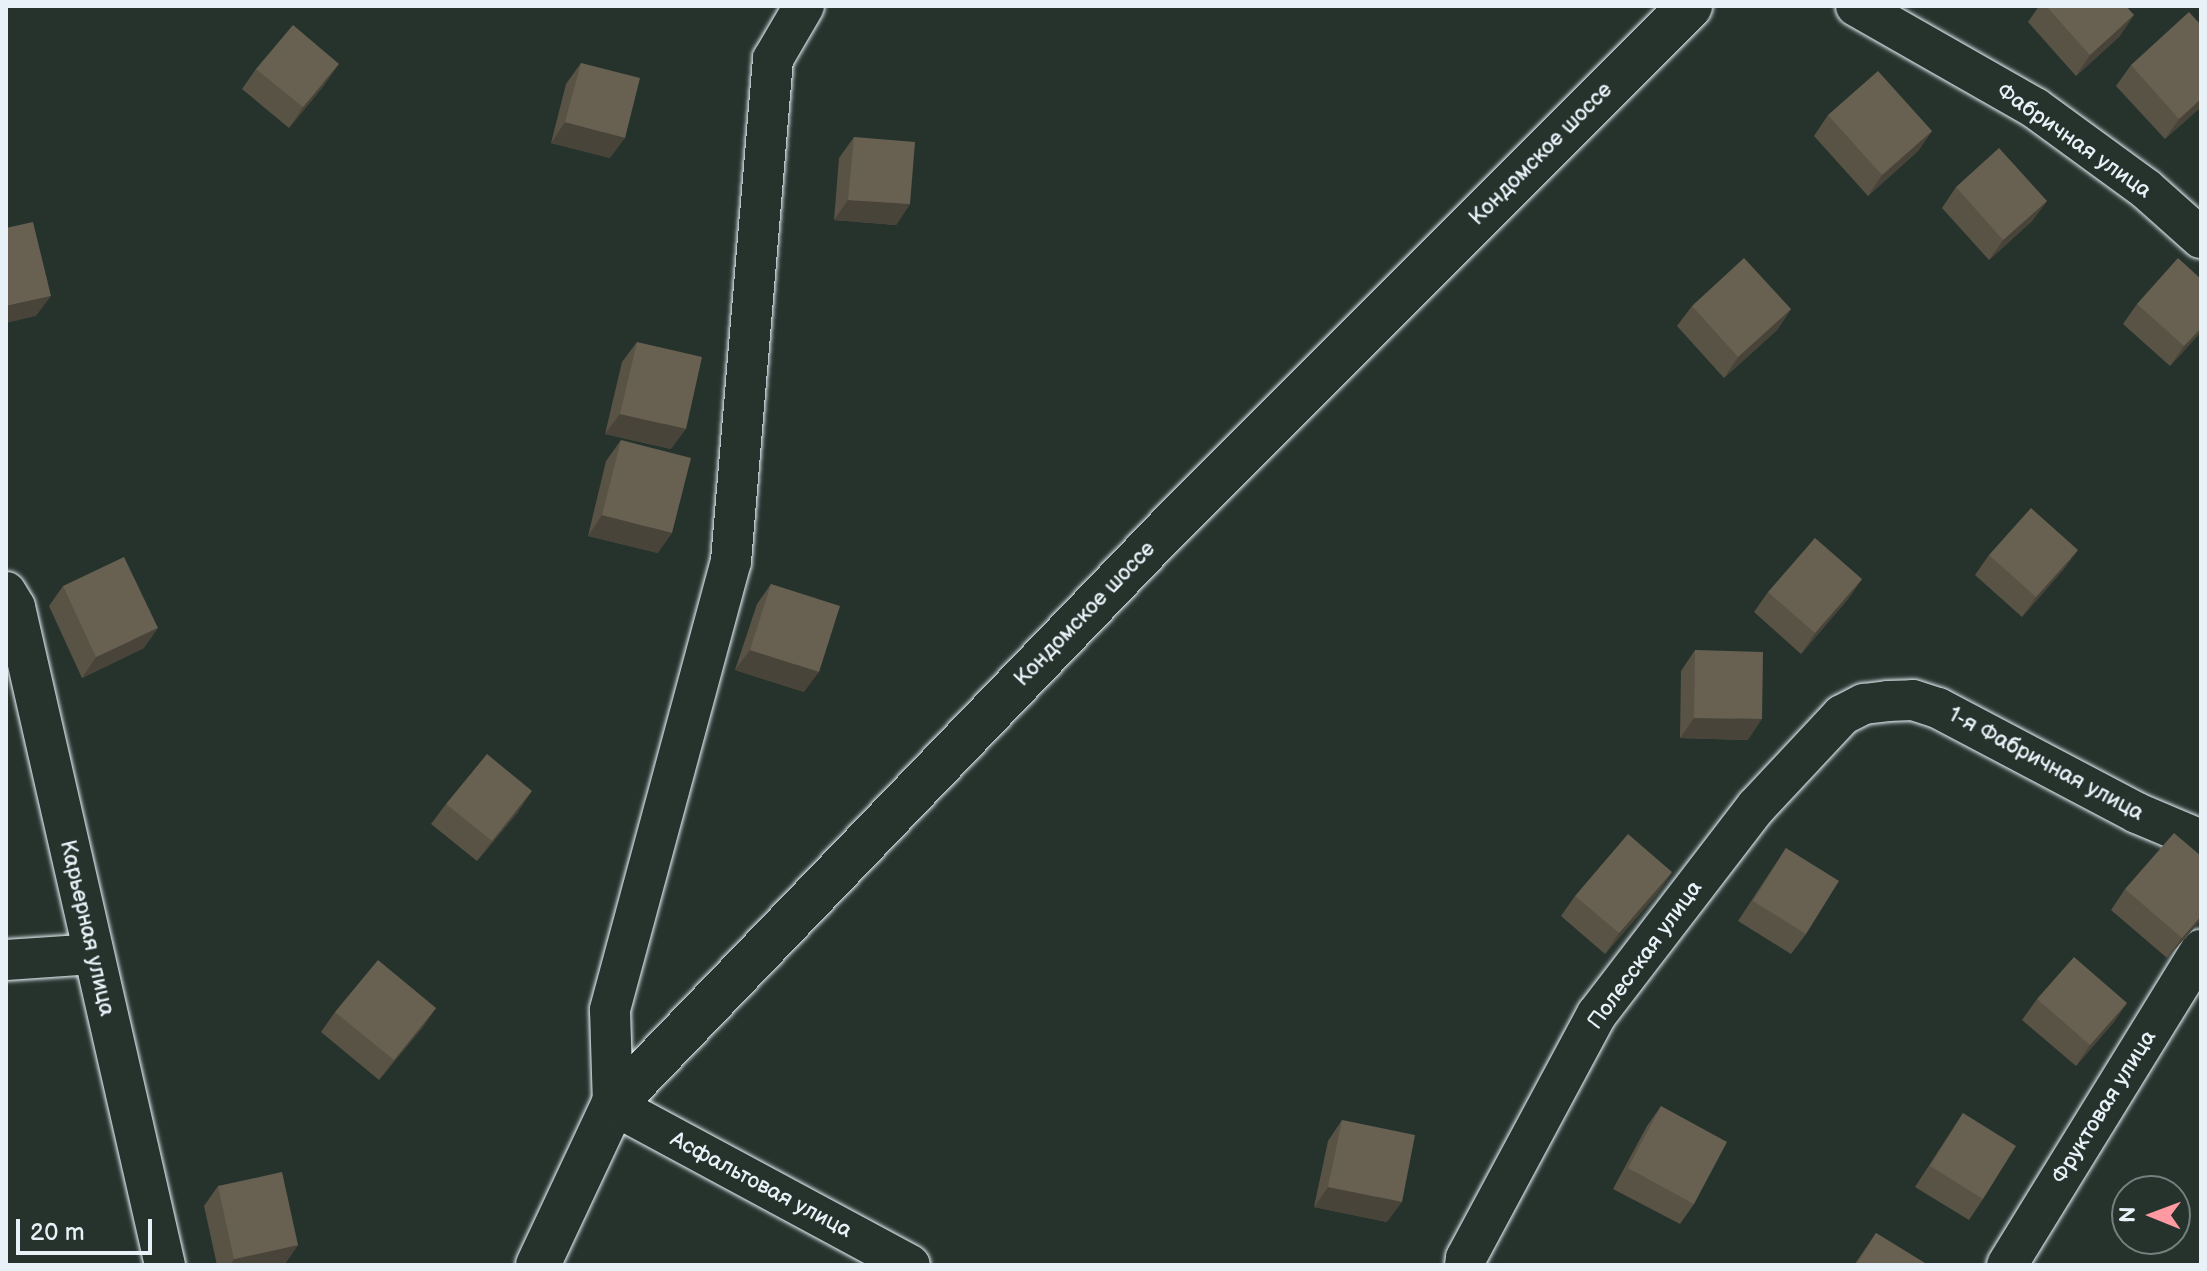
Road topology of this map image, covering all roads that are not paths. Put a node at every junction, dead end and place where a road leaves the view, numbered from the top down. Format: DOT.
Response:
graph roads {
  1 [pos="804,6"];
  2 [pos="1690,6"];
  3 [pos="1856,6"];
  4 [pos="2201,238"];
  5 [pos="6,592"];
  6 [pos="1888,701"];
  7 [pos="2201,840"];
  8 [pos="2201,950"];
  9 [pos="93,954"];
  10 [pos="6,960"];
  11 [pos="613,1105"];
  12 [pos="165,1265"];
  13 [pos="538,1265"];
  14 [pos="910,1265"];
  15 [pos="1465,1265"];
  16 [pos="2007,1265"];
  1 -- 11 [label="street"];
  2 -- 11 [label="street, Кондомское шоссе"];
  3 -- 4 [label="street, Фабричная улица"];
  5 -- 9 [label="street, Карьерная улица"];
  6 -- 7 [label="street, 1-я Фабричная улица"];
  6 -- 15 [label="street, Полесская улица"];
  8 -- 16 [label="street, Фруктовая улица"];
  9 -- 10 [label="street"];
  9 -- 12 [label="street, Карьерная улица"];
  11 -- 13 [label="street, Кондомское шоссе"];
  11 -- 14 [label="street, Асфальтовая улица"];
}
